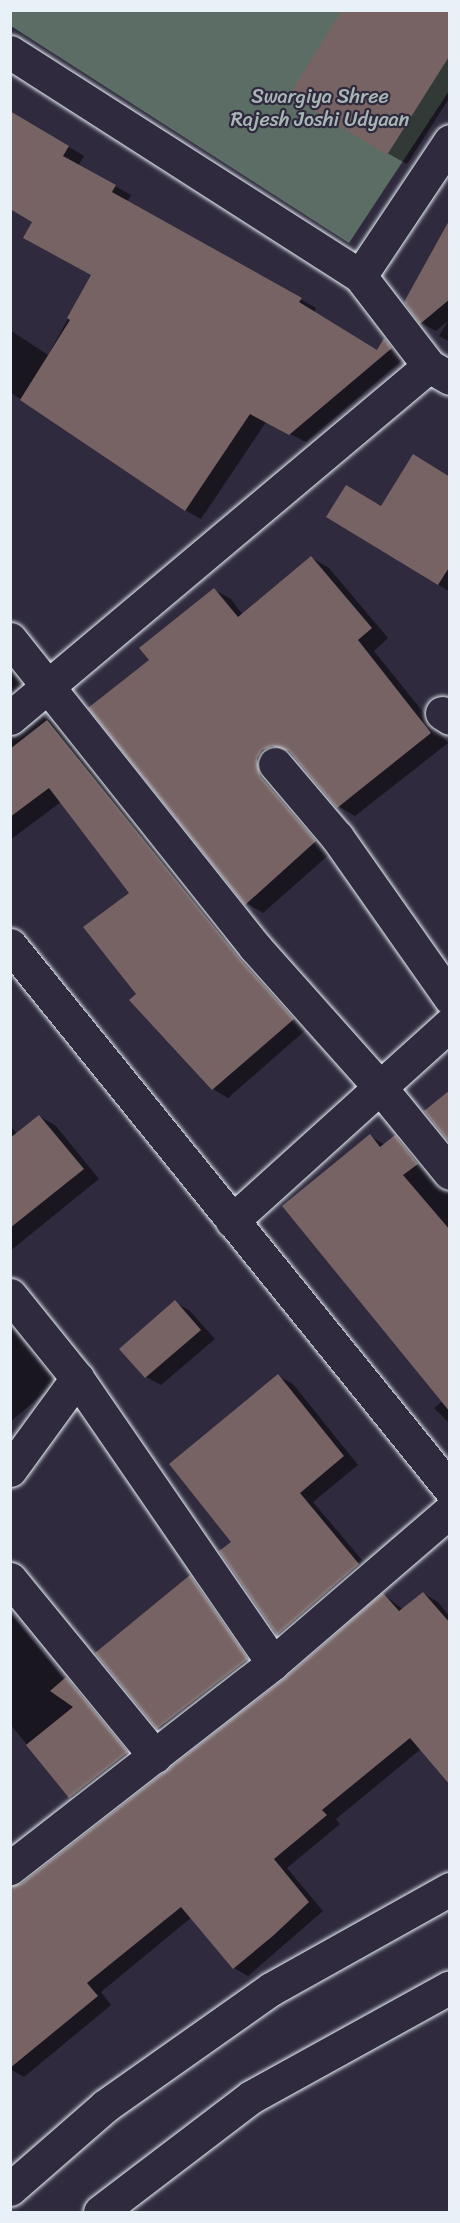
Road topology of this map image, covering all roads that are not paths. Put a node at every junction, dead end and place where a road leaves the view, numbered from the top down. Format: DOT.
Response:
graph roads {
  1 [pos="10,52"];
  2 [pos="450,141"];
  3 [pos="360,276"];
  4 [pos="439,372"];
  5 [pos="10,639"];
  6 [pos="50,685"];
  7 [pos="10,718"];
  8 [pos="275,764"];
  9 [pos="10,945"];
  10 [pos="450,998"];
  11 [pos="450,1024"];
  12 [pos="379,1086"];
  13 [pos="450,1173"];
  14 [pos="232,1221"];
  15 [pos="10,1295"];
  16 [pos="77,1378"];
  17 [pos="10,1470"];
  18 [pos="450,1489"];
  19 [pos="450,1511"];
  20 [pos="10,1579"];
  21 [pos="273,1663"];
  22 [pos="154,1756"];
  23 [pos="10,1868"];
  24 [pos="450,1889"];
  25 [pos="450,1987"];
  26 [pos="10,2189"];
  27 [pos="100,2212"];
  1 -- 3 [label="street"];
  2 -- 3 [label="street"];
  3 -- 4 [label="street"];
  4 -- 6 [label="street"];
  5 -- 6 [label="street"];
  6 -- 7 [label="street"];
  6 -- 12 [label="street"];
  8 -- 10 [label="street"];
  9 -- 14 [label="street"];
  11 -- 12 [label="street"];
  12 -- 13 [label="street"];
  12 -- 14 [label="street"];
  14 -- 18 [label="street"];
  15 -- 16 [label="street"];
  16 -- 17 [label="street"];
  16 -- 21 [label="street"];
  19 -- 21 [label="street"];
  20 -- 22 [label="street"];
  21 -- 22 [label="street"];
  22 -- 23 [label="street"];
  24 -- 26 [label="street"];
  25 -- 27 [label="street"];
}
